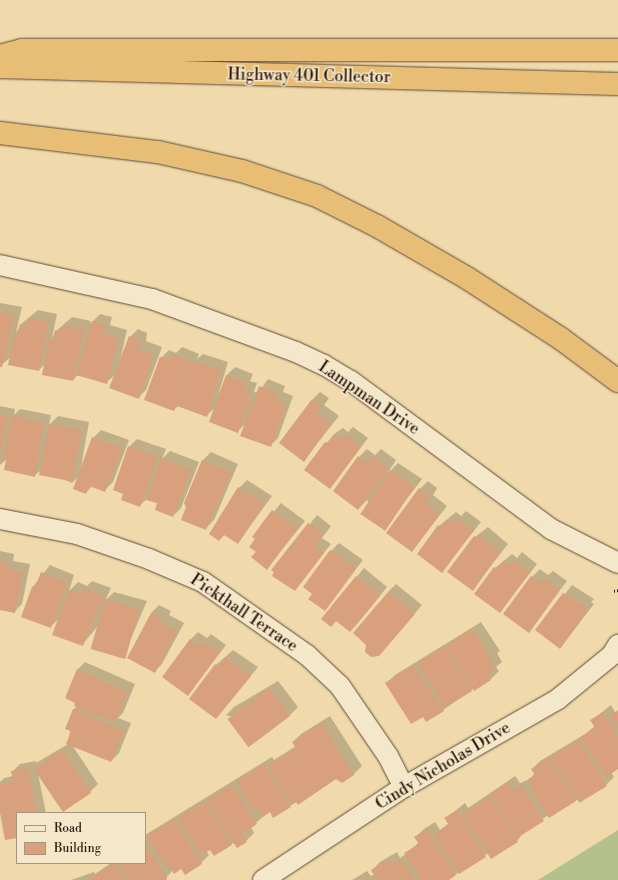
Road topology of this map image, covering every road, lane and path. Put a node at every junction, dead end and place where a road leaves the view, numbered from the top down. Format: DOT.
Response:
graph roads {
  1 [pos="618,50"];
  2 [pos="0,56"];
  3 [pos="0,67"];
  4 [pos="618,84"];
  5 [pos="0,133"];
  6 [pos="0,264"];
  7 [pos="618,381"];
  8 [pos="0,519"];
  9 [pos="618,563"];
  10 [pos="618,590"];
  11 [pos="614,591"];
  12 [pos="618,645"];
  13 [pos="404,787"];
  14 [pos="263,880"];
  1 -- 2 [label="highway"];
  3 -- 4 [label="highway, Highway 401 Collector"];
  5 -- 7 [label="highway"];
  6 -- 9 [label="street, Lampman Drive"];
  8 -- 13 [label="street, Pickthall Terrace"];
  10 -- 11 [label="path"];
  12 -- 13 [label="street, Cindy Nicholas Drive"];
  13 -- 14 [label="street, Cindy Nicholas Drive"];
}
